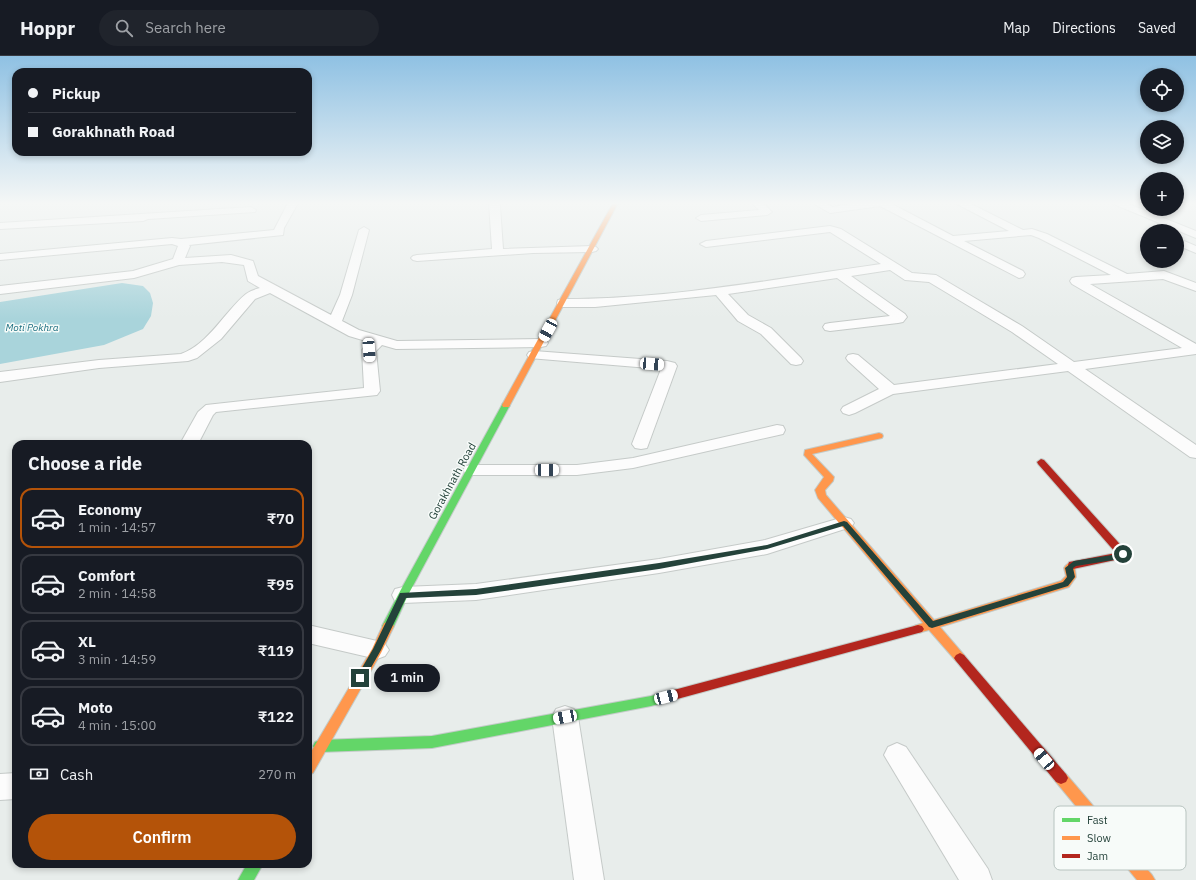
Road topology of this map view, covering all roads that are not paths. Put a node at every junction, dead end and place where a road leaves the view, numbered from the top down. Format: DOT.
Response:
graph roads {
  1 [pos="167,241"];
  2 [pos="176,241"];
  3 [pos="187,241"];
  4 [pos="361,241"];
  5 [pos="497,241"];
  6 [pos="596,241"];
  7 [pos="728,241"];
  8 [pos="854,241"];
  9 [pos="959,241"];
  10 [pos="1054,241"];
  11 [pos="181,242"];
  12 [pos="706,244"];
  13 [pos="1184,244"];
  14 [pos="592,249"];
  15 [pos="1196,250"];
  16 [pos="498,252"];
  17 [pos="0,257"];
  18 [pos="417,258"];
  19 [pos="178,261"];
  20 [pos="892,266"];
  21 [pos="839,273"];
  22 [pos="1019,274"];
  23 [pos="1125,278"];
  24 [pos="1196,287"];
  25 [pos="270,288"];
  26 [pos="0,290"];
  27 [pos="718,291"];
  28 [pos="563,303"];
  29 [pos="335,323"];
  30 [pos="830,327"];
  31 [pos="379,340"];
  32 [pos="538,349"];
  33 [pos="853,358"];
  34 [pos="796,361"];
  35 [pos="1072,368"];
  36 [pos="0,377"];
  37 [pos="890,390"];
  38 [pos="848,410"];
  39 [pos="777,430"];
  40 [pos="879,436"];
  41 [pos="191,440"];
  42 [pos="641,444"];
  43 [pos="1196,453"];
  44 [pos="1041,462"];
  45 [pos="472,470"];
  46 [pos="844,523"];
  47 [pos="403,595"];
  48 [pos="932,625"];
  49 [pos="312,635"];
  50 [pos="377,650"];
  51 [pos="565,717"];
  52 [pos="320,746"];
  53 [pos="898,755"];
  54 [pos="312,761"];
  55 [pos="12,786"];
  56 [pos="0,788"];
  57 [pos="1084,806"];
  58 [pos="253,868"];
  59 [pos="1138,870"];
  60 [pos="246,880"];
  61 [pos="589,880"];
  62 [pos="977,880"];
  63 [pos="1146,880"];
  1 -- 17 [label="street"];
  2 -- 11 [label="street"];
  3 -- 11 [label="street"];
  4 -- 29 [label="street"];
  5 -- 16 [label="street"];
  6 -- 14 [label="street, Gorakhnath Road"];
  7 -- 12 [label="street"];
  8 -- 20 [label="street"];
  9 -- 22 [label="street"];
  10 -- 23 [label="street"];
  11 -- 19 [label="street"];
  13 -- 15 [label="street"];
  14 -- 16 [label="street"];
  14 -- 28 [label="street, Gorakhnath Road"];
  16 -- 18 [label="street"];
  19 -- 25 [label="street"];
  19 -- 26 [label="street"];
  20 -- 21 [label="street"];
  20 -- 35 [label="street"];
  21 -- 27 [label="street"];
  21 -- 30 [label="street"];
  23 -- 24 [label="street"];
  23 -- 35 [label="street"];
  25 -- 29 [label="street"];
  25 -- 36 [label="street"];
  27 -- 28 [label="street"];
  27 -- 34 [label="street"];
  28 -- 32 [label="street, Gorakhnath Road"];
  29 -- 31 [label="street"];
  31 -- 32 [label="street"];
  31 -- 41 [label="street"];
  32 -- 42 [label="street"];
  32 -- 45 [label="street, Gorakhnath Road"];
  33 -- 37 [label="street"];
  35 -- 37 [label="street"];
  35 -- 43 [label="street"];
  37 -- 38 [label="street"];
  39 -- 45 [label="street"];
  40 -- 46 [label="street"];
  44 -- 48 [label="street"];
  45 -- 47 [label="street, Gorakhnath Road"];
  46 -- 47 [label="street"];
  46 -- 48 [label="street"];
  47 -- 50 [label="street, Gorakhnath Road"];
  48 -- 51 [label="street"];
  48 -- 57 [label="street"];
  49 -- 50 [label="street"];
  50 -- 52 [label="street, Gorakhnath Road"];
  51 -- 52 [label="street"];
  51 -- 61 [label="street"];
  52 -- 54 [label="street, Gorakhnath Road"];
  53 -- 62 [label="street"];
  55 -- 56 [label="street"];
  58 -- 60 [label="street"];
  59 -- 63 [label="street"];
}
